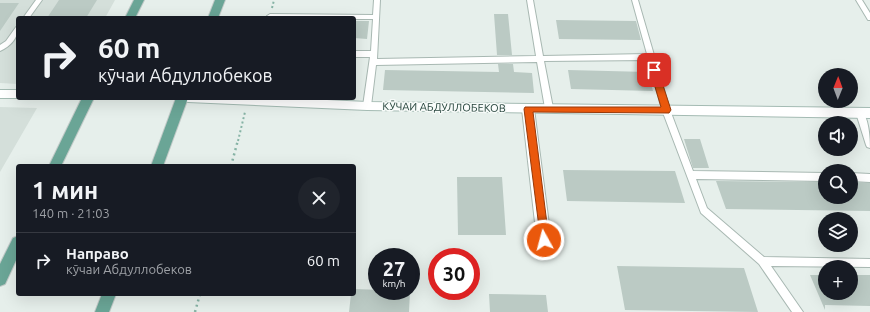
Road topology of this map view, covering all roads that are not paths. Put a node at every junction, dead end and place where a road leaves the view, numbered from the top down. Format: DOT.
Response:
graph roads {
  1 [pos="39,0"];
  2 [pos="139,0"];
  3 [pos="220,0"];
  4 [pos="378,0"];
  5 [pos="530,0"];
  6 [pos="636,0"];
  7 [pos="859,0"];
  8 [pos="27,16"];
  9 [pos="131,16"];
  10 [pos="214,16"];
  11 [pos="356,17"];
  12 [pos="376,17"];
  13 [pos="870,18"];
  14 [pos="16,32"];
  15 [pos="0,48"];
  16 [pos="356,54"];
  17 [pos="374,54"];
  18 [pos="650,57"];
  19 [pos="541,58"];
  20 [pos="372,62"];
  21 [pos="0,94"];
  22 [pos="16,94"];
  23 [pos="87,100"];
  24 [pos="181,100"];
  25 [pos="248,100"];
  26 [pos="366,106"];
  27 [pos="549,108"];
  28 [pos="528,109"];
  29 [pos="666,110"];
  30 [pos="865,113"];
  31 [pos="870,146"];
  32 [pos="56,164"];
  33 [pos="158,164"];
  34 [pos="690,175"];
  35 [pos="818,177"];
  36 [pos="858,178"];
  37 [pos="870,178"];
  38 [pos="544,240"];
  39 [pos="16,246"];
  40 [pos="762,260"];
  41 [pos="870,263"];
  42 [pos="0,278"];
  43 [pos="108,296"];
  44 [pos="102,312"];
  45 [pos="798,312"];
  1 -- 8 [label="lane"];
  2 -- 9 [label="main road"];
  3 -- 10 [label="main road"];
  4 -- 12 [label="lane, КӮЧАИ АБДУЛЛОБЕКОВ"];
  5 -- 19 [label="lane"];
  6 -- 18 [label="lane"];
  7 -- 13 [label="lane"];
  11 -- 12 [label="lane"];
  12 -- 17 [label="lane, КӮЧАИ АБДУЛЛОБЕКОВ"];
  14 -- 15 [label="lane"];
  16 -- 17 [label="lane"];
  17 -- 20 [label="lane, КӮЧАИ АБДУЛЛОБЕКОВ"];
  18 -- 19 [label="lane"];
  18 -- 29 [label="lane"];
  19 -- 20 [label="lane"];
  19 -- 27 [label="lane"];
  20 -- 26 [label="lane, КӮЧАИ АБДУЛЛОБЕКОВ"];
  21 -- 22 [label="street"];
  23 -- 32 [label="main road"];
  24 -- 33 [label="main road"];
  25 -- 26 [label="street, КӮЧАИ АБДУЛЛОБЕКОВ"];
  26 -- 28 [label="street, КӮЧАИ АБДУЛЛОБЕКОВ"];
  27 -- 28 [label="street, КӮЧАИ АБДУЛЛОБЕКОВ"];
  27 -- 29 [label="street, КӮЧАИ АБДУЛЛОБЕКОВ"];
  28 -- 38 [label="street"];
  29 -- 30 [label="street, КӮЧАИ АБДУЛЛОБЕКОВ"];
  29 -- 34 [label="lane"];
  30 -- 31 [label="lane"];
  34 -- 35 [label="lane"];
  34 -- 40 [label="lane"];
  36 -- 37 [label="lane"];
  39 -- 42 [label="main road"];
  40 -- 41 [label="lane"];
  40 -- 45 [label="lane"];
  43 -- 44 [label="main road"];
}
